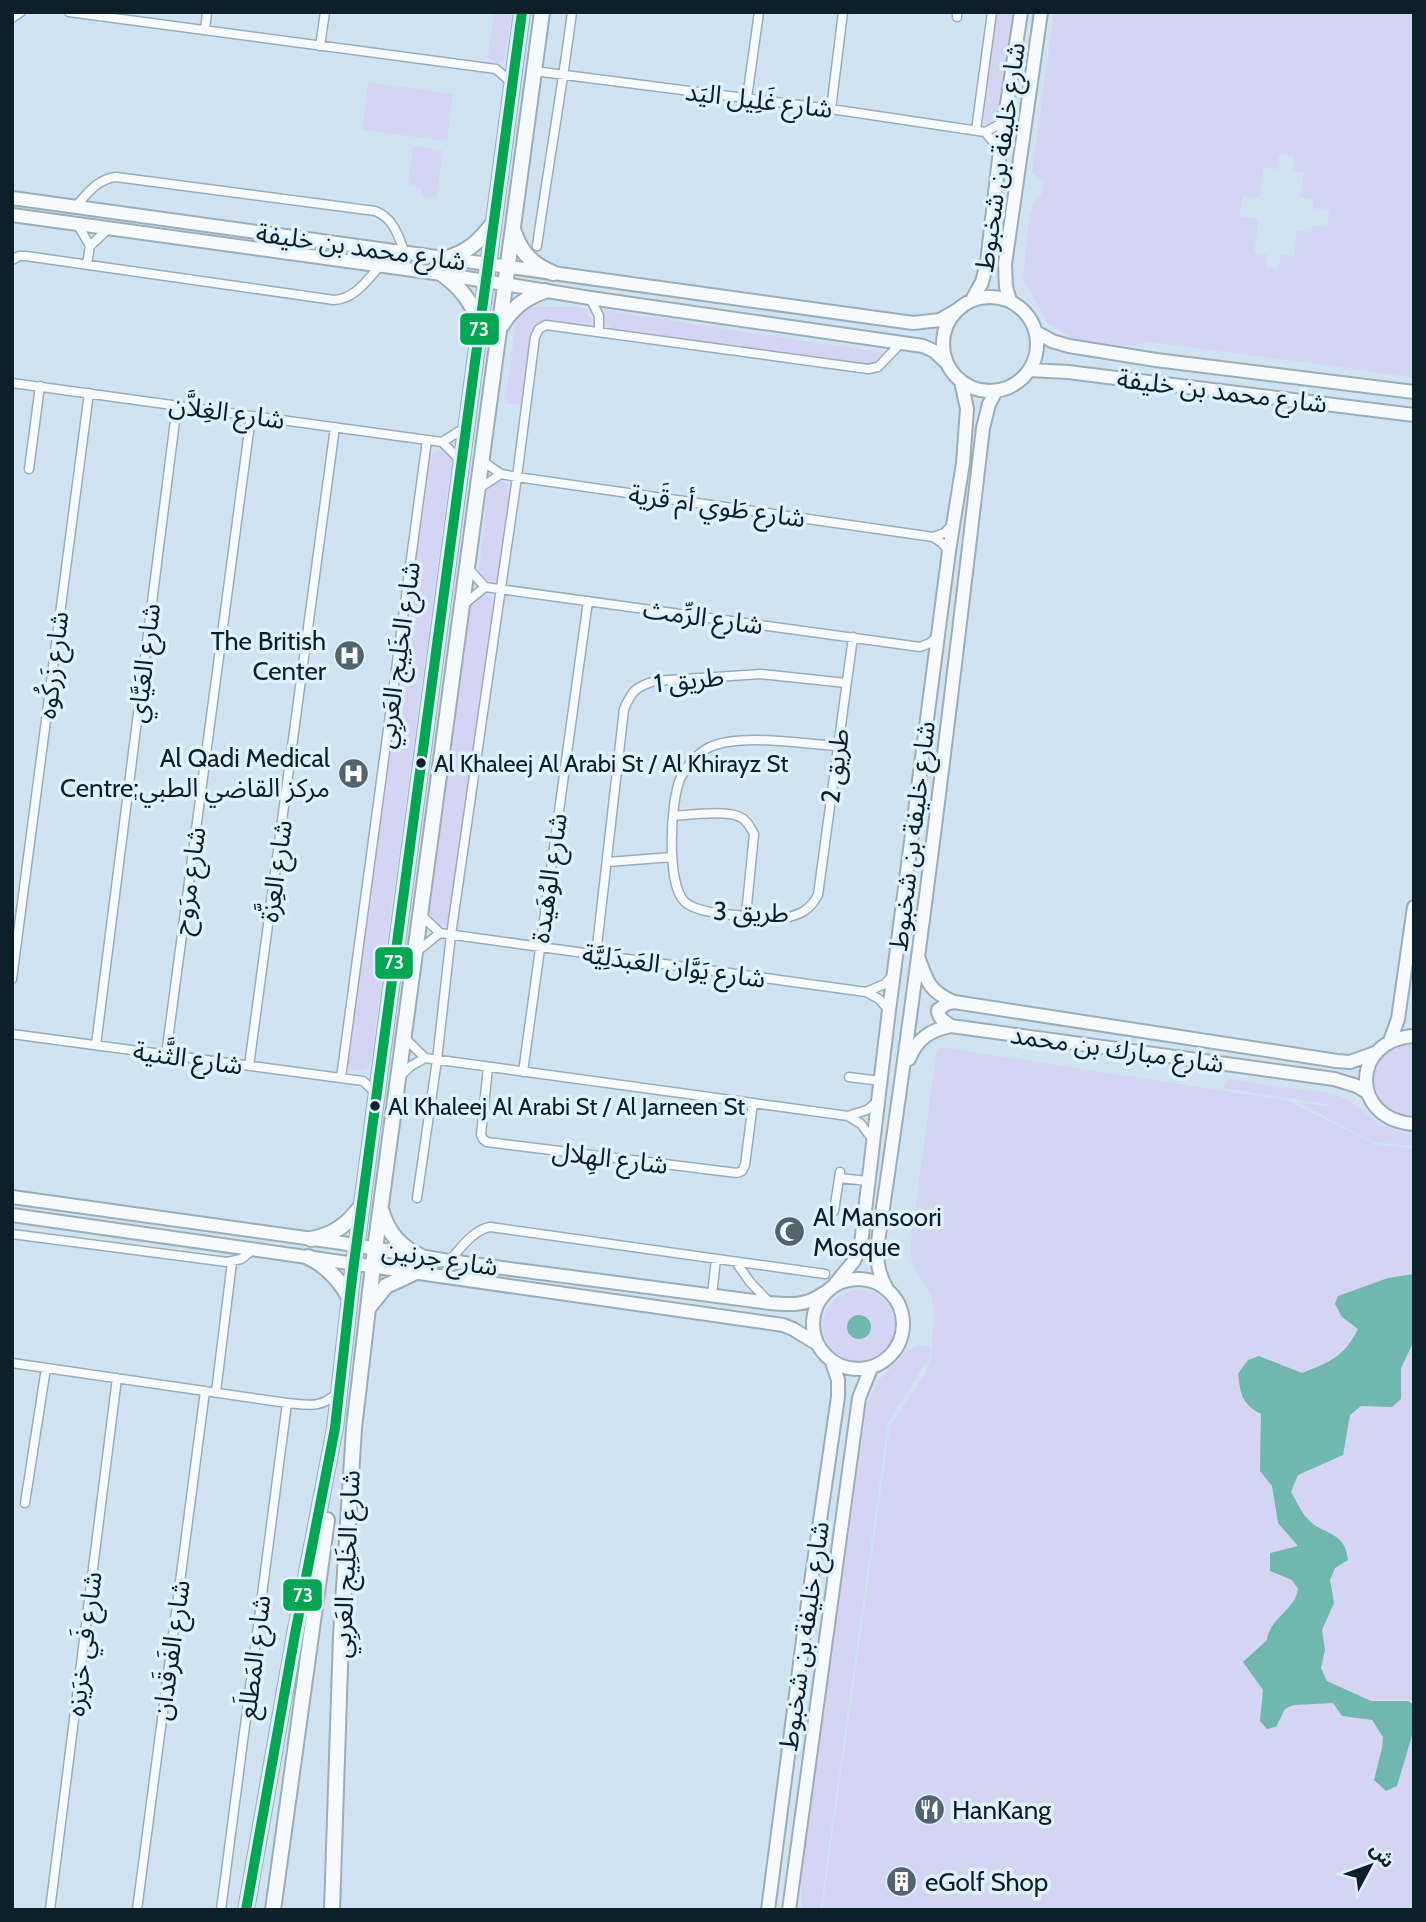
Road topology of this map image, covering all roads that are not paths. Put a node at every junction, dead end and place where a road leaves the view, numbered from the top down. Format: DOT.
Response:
graph roads {
  1 [pos="21,12"];
  2 [pos="69,12"];
  3 [pos="207,12"];
  4 [pos="325,12"];
  5 [pos="522,12"];
  6 [pos="542,12"];
  7 [pos="572,12"];
  8 [pos="759,12"];
  9 [pos="843,12"];
  10 [pos="992,12"];
  11 [pos="1021,12"];
  12 [pos="1041,12"];
  13 [pos="12,18"];
  14 [pos="205,30"];
  15 [pos="320,46"];
  16 [pos="516,58"];
  17 [pos="496,69"];
  18 [pos="534,71"];
  19 [pos="564,76"];
  20 [pos="513,84"];
  21 [pos="747,98"];
  22 [pos="831,109"];
  23 [pos="1006,121"];
  24 [pos="980,131"];
  25 [pos="1000,150"];
  26 [pos="12,187"];
  27 [pos="12,198"];
  28 [pos="33,201"];
  29 [pos="75,206"];
  30 [pos="17,218"];
  31 [pos="494,220"];
  32 [pos="78,225"];
  33 [pos="513,227"];
  34 [pos="108,229"];
  35 [pos="90,246"];
  36 [pos="537,246"];
  37 [pos="405,253"];
  38 [pos="444,259"];
  39 [pos="12,260"];
  40 [pos="87,264"];
  41 [pos="488,265"];
  42 [pos="380,266"];
  43 [pos="507,267"];
  44 [pos="553,273"];
  45 [pos="442,274"];
  46 [pos="486,281"];
  47 [pos="505,284"];
  48 [pos="545,291"];
  49 [pos="590,298"];
  50 [pos="972,300"];
  51 [pos="1010,301"];
  52 [pos="957,310"];
  53 [pos="480,324"];
  54 [pos="599,332"];
  55 [pos="1035,332"];
  56 [pos="499,333"];
  57 [pos="901,343"];
  58 [pos="947,363"];
  59 [pos="1029,370"];
  60 [pos="961,381"];
  61 [pos="12,383"];
  62 [pos="40,386"];
  63 [pos="996,391"];
  64 [pos="1414,392"];
  65 [pos="89,393"];
  66 [pos="177,405"];
  67 [pos="251,415"];
  68 [pos="1414,415"];
  69 [pos="335,427"];
  70 [pos="466,427"];
  71 [pos="427,440"];
  72 [pos="442,442"];
  73 [pos="481,460"];
  74 [pos="462,462"];
  75 [pos="29,469"];
  76 [pos="501,474"];
  77 [pos="517,477"];
  78 [pos="478,489"];
  79 [pos="953,523"];
  80 [pos="933,537"];
  81 [pos="949,551"];
  82 [pos="467,567"];
  83 [pos="485,587"];
  84 [pos="500,590"];
  85 [pos="588,601"];
  86 [pos="462,606"];
  87 [pos="939,635"];
  88 [pos="853,637"];
  89 [pos="920,647"];
  90 [pos="935,662"];
  91 [pos="846,683"];
  92 [pos="838,746"];
  93 [pos="673,816"];
  94 [pos="672,857"];
  95 [pos="608,862"];
  96 [pos="818,895"];
  97 [pos="1414,907"];
  98 [pos="420,914"];
  99 [pos="746,915"];
  100 [pos="440,933"];
  101 [pos="451,935"];
  102 [pos="540,947"];
  103 [pos="415,953"];
  104 [pos="596,955"];
  105 [pos="918,956"];
  106 [pos="894,973"];
  107 [pos="12,979"];
  108 [pos="866,992"];
  109 [pos="954,1002"];
  110 [pos="889,1010"];
  111 [pos="951,1026"];
  112 [pos="12,1034"];
  113 [pos="404,1036"];
  114 [pos="1414,1036"];
  115 [pos="1390,1041"];
  116 [pos="96,1045"];
  117 [pos="1375,1053"];
  118 [pos="166,1055"];
  119 [pos="425,1058"];
  120 [pos="437,1060"];
  121 [pos="249,1066"];
  122 [pos="488,1067"];
  123 [pos="380,1069"];
  124 [pos="523,1072"];
  125 [pos="399,1077"];
  126 [pos="849,1077"];
  127 [pos="341,1078"];
  128 [pos="363,1081"];
  129 [pos="880,1081"];
  130 [pos="901,1090"];
  131 [pos="1368,1093"];
  132 [pos="377,1094"];
  133 [pos="878,1101"];
  134 [pos="753,1103"];
  135 [pos="848,1116"];
  136 [pos="1414,1124"];
  137 [pos="873,1142"];
  138 [pos="868,1181"];
  139 [pos="12,1197"];
  140 [pos="418,1198"];
  141 [pos="362,1203"];
  142 [pos="382,1210"];
  143 [pos="834,1211"];
  144 [pos="12,1215"];
  145 [pos="12,1234"];
  146 [pos="311,1239"];
  147 [pos="357,1246"];
  148 [pos="254,1249"];
  149 [pos="376,1249"];
  150 [pos="420,1256"];
  151 [pos="308,1257"];
  152 [pos="716,1259"];
  153 [pos="449,1261"];
  154 [pos="232,1262"];
  155 [pos="736,1262"];
  156 [pos="354,1263"];
  157 [pos="757,1264"];
  158 [pos="373,1267"];
  159 [pos="414,1272"];
  160 [pos="825,1274"];
  161 [pos="750,1282"];
  162 [pos="835,1284"];
  163 [pos="887,1289"];
  164 [pos="824,1293"];
  165 [pos="712,1295"];
  166 [pos="349,1299"];
  167 [pos="770,1303"];
  168 [pos="368,1308"];
  169 [pos="816,1343"];
  170 [pos="832,1362"];
  171 [pos="12,1363"];
  172 [pos="46,1368"];
  173 [pos="871,1368"];
  174 [pos="117,1378"];
  175 [pos="340,1389"];
  176 [pos="205,1391"];
  177 [pos="216,1392"];
  178 [pos="287,1403"];
  179 [pos="335,1428"];
  180 [pos="25,1503"];
  181 [pos="250,1889"];
  182 [pos="50,1910"];
  183 [pos="137,1910"];
  184 [pos="221,1910"];
  185 [pos="246,1910"];
  186 [pos="258,1910"];
  187 [pos="273,1910"];
  188 [pos="332,1910"];
  189 [pos="768,1910"];
  190 [pos="789,1910"];
  1 -- 13 [label="street"];
  2 -- 14 [label="street"];
  3 -- 14 [label="street"];
  4 -- 15 [label="street"];
  5 -- 16 [label="highway, شارع الخَلِيج العَربِي"];
  6 -- 18 [label="highway, شارع الخَلِيج العَربِي"];
  7 -- 19 [label="street"];
  8 -- 21 [label="street"];
  9 -- 22 [label="street"];
  10 -- 24 [label="street"];
  11 -- 23 [label="main road, شارع خليفة بن شخبوط"];
  12 -- 51 [label="main road, شارع خليفة بن شخبوط"];
  14 -- 15 [label="street"];
  15 -- 17 [label="street"];
  16 -- 17 [label="street"];
  16 -- 20 [label="highway, شارع الخَلِيج العَربِي"];
  17 -- 20 [label="street"];
  18 -- 19 [label="street, شارع غَلِيل اليَد"];
  18 -- 33 [label="highway, شارع الخَلِيج العَربِي"];
  19 -- 21 [label="street, شارع غَلِيل اليَد"];
  19 -- 36 [label="street"];
  20 -- 31 [label="highway, شارع الخَلِيج العَربِي"];
  21 -- 22 [label="street, شارع غَلِيل اليَد"];
  22 -- 24 [label="street, شارع غَلِيل اليَد"];
  23 -- 24 [label="street"];
  23 -- 25 [label="main road, شارع خليفة بن شخبوط"];
  24 -- 25 [label="street"];
  25 -- 50 [label="main road, شارع خليفة بن شخبوط"];
  26 -- 28 [label="main road"];
  27 -- 28 [label="main road, شارع محمد بن خليفة"];
  28 -- 29 [label="main road, شارع محمد بن خليفة"];
  29 -- 37 [label="main road, شارع محمد بن خليفة"];
  29 -- 37 [label="street"];
  30 -- 32 [label="main road, شارع محمد بن خليفة"];
  31 -- 38 [label="highway"];
  31 -- 41 [label="highway, شارع الخَلِيج العَربِي"];
  32 -- 34 [label="main road, شارع محمد بن خليفة"];
  32 -- 35 [label="street"];
  33 -- 43 [label="highway, شارع الخَلِيج العَربِي"];
  33 -- 44 [label="highway"];
  34 -- 35 [label="street"];
  34 -- 42 [label="main road, شارع محمد بن خليفة"];
  35 -- 40 [label="street"];
  37 -- 38 [label="main road, شارع محمد بن خليفة"];
  38 -- 41 [label="main road, شارع محمد بن خليفة"];
  39 -- 40 [label="street"];
  40 -- 42 [label="street"];
  41 -- 43 [label="main road, شارع محمد بن خليفة"];
  41 -- 46 [label="highway, شارع الخَلِيج العَربِي"];
  42 -- 45 [label="main road, شارع محمد بن خليفة"];
  43 -- 44 [label="main road, شارع محمد بن خليفة"];
  43 -- 47 [label="highway, شارع الخَلِيج العَربِي"];
  44 -- 52 [label="main road, شارع محمد بن خليفة"];
  45 -- 46 [label="main road, شارع محمد بن خليفة"];
  45 -- 53 [label="highway"];
  46 -- 47 [label="main road, شارع محمد بن خليفة"];
  46 -- 53 [label="highway, شارع الخَلِيج العَربِي"];
  47 -- 48 [label="main road, شارع محمد بن خليفة"];
  47 -- 56 [label="highway, شارع الخَلِيج العَربِي"];
  48 -- 49 [label="main road, شارع محمد بن خليفة"];
  48 -- 56 [label="highway"];
  49 -- 54 [label="street"];
  49 -- 57 [label="main road, شارع محمد بن خليفة"];
  50 -- 51 [label="main road"];
  50 -- 52 [label="main road"];
  51 -- 55 [label="main road"];
  52 -- 58 [label="main road"];
  53 -- 70 [label="highway, شارع الخَلِيج العَربِي"];
  54 -- 57 [label="street"];
  54 -- 77 [label="street"];
  55 -- 59 [label="main road"];
  55 -- 64 [label="main road, شارع محمد بن خليفة"];
  56 -- 73 [label="highway, شارع الخَلِيج العَربِي"];
  57 -- 58 [label="main road, شارع محمد بن خليفة"];
  58 -- 60 [label="main road"];
  59 -- 63 [label="main road"];
  59 -- 68 [label="main road, شارع محمد بن خليفة"];
  60 -- 63 [label="main road"];
  60 -- 79 [label="main road, شارع خليفة بن شخبوط"];
  61 -- 62 [label="street, شارع الغِلاَّن"];
  62 -- 65 [label="street, شارع الغِلاَّن"];
  62 -- 75 [label="street"];
  63 -- 105 [label="main road, شارع خليفة بن شخبوط"];
  65 -- 66 [label="street, شارع الغِلاَّن"];
  65 -- 107 [label="street, شارع زَركُوه"];
  66 -- 67 [label="street, شارع الغِلاَّن"];
  66 -- 116 [label="street, شارع العَيَّاي"];
  67 -- 69 [label="street, شارع الغِلاَّن"];
  67 -- 118 [label="street, شارع مرَوح"];
  69 -- 71 [label="street, شارع الغِلاَّن"];
  69 -- 121 [label="street, شارع العِزَّة"];
  70 -- 72 [label="street"];
  70 -- 74 [label="highway, شارع الخَلِيج العَربِي"];
  71 -- 72 [label="street, شارع الغِلاَّن"];
  71 -- 127 [label="street, شارع الخَلِيج العَربِي"];
  72 -- 74 [label="street"];
  73 -- 76 [label="street, شارع طَوي أم قَرية"];
  73 -- 78 [label="highway, شارع الخَلِيج العَربِي"];
  74 -- 123 [label="highway, شارع الخَلِيج العَربِي"];
  76 -- 77 [label="street, شارع طَوي أم قَرية"];
  76 -- 78 [label="street"];
  77 -- 80 [label="street, شارع طَوي أم قَرية"];
  77 -- 84 [label="street"];
  78 -- 82 [label="highway, شارع الخَلِيج العَربِي"];
  79 -- 80 [label="street"];
  79 -- 81 [label="main road, شارع خليفة بن شخبوط"];
  80 -- 81 [label="street"];
  81 -- 87 [label="main road, شارع خليفة بن شخبوط"];
  82 -- 83 [label="street"];
  82 -- 86 [label="highway, شارع الخَلِيج العَربِي"];
  83 -- 84 [label="street, شارع الرِّمث"];
  83 -- 86 [label="street"];
  84 -- 85 [label="street, شارع الرِّمث"];
  84 -- 101 [label="street"];
  85 -- 88 [label="street, شارع الرِّمث"];
  85 -- 102 [label="street, شارع الوُهَيدة"];
  86 -- 98 [label="highway, شارع الخَلِيج العَربِي"];
  87 -- 89 [label="street"];
  87 -- 90 [label="main road, شارع خليفة بن شخبوط"];
  88 -- 89 [label="street, شارع الرِّمث"];
  88 -- 91 [label="street, طريق 2"];
  89 -- 90 [label="street"];
  90 -- 106 [label="main road, شارع خليفة بن شخبوط"];
  91 -- 92 [label="street, طريق 2"];
  91 -- 95 [label="street, طريق 1"];
  92 -- 93 [label="street, طريق 3"];
  92 -- 96 [label="street, طريق 2"];
  93 -- 94 [label="street, طريق 3"];
  93 -- 99 [label="street"];
  94 -- 95 [label="street"];
  94 -- 99 [label="street, طريق 3"];
  95 -- 104 [label="street, طريق 1"];
  96 -- 99 [label="street, طريق 3"];
  97 -- 115 [label="main road"];
  98 -- 100 [label="street"];
  98 -- 103 [label="highway, شارع الخَلِيج العَربِي"];
  100 -- 101 [label="street, شارع يَوَّان العَبدَلِيَّة"];
  100 -- 103 [label="street"];
  101 -- 102 [label="street, شارع يَوَّان العَبدَلِيَّة"];
  101 -- 120 [label="street"];
  102 -- 104 [label="street, شارع يَوَّان العَبدَلِيَّة"];
  102 -- 124 [label="street, شارع الوُهَيدة"];
  103 -- 113 [label="highway, شارع الخَلِيج العَربِي"];
  104 -- 108 [label="street, شارع يَوَّان العَبدَلِيَّة"];
  105 -- 109 [label="main road"];
  105 -- 130 [label="main road, شارع خليفة بن شخبوط"];
  106 -- 108 [label="street"];
  106 -- 110 [label="main road, شارع خليفة بن شخبوط"];
  108 -- 110 [label="street"];
  109 -- 111 [label="main road"];
  109 -- 117 [label="main road, شارع مبارك بن محمد"];
  110 -- 129 [label="main road, شارع خليفة بن شخبوط"];
  111 -- 130 [label="main road"];
  111 -- 131 [label="main road, شارع مبارك بن محمد"];
  112 -- 116 [label="street, شارع الثَّنية"];
  113 -- 119 [label="street"];
  113 -- 125 [label="highway, شارع الخَلِيج العَربِي"];
  114 -- 115 [label="main road"];
  115 -- 117 [label="main road"];
  116 -- 118 [label="street, شارع الثَّنية"];
  117 -- 131 [label="main road"];
  118 -- 121 [label="street, شارع الثَّنية"];
  119 -- 120 [label="street"];
  119 -- 125 [label="street"];
  120 -- 122 [label="street"];
  120 -- 140 [label="street"];
  121 -- 127 [label="street, شارع الثَّنية"];
  122 -- 124 [label="street"];
  122 -- 134 [label="street, شارع الهِلال"];
  123 -- 128 [label="street"];
  123 -- 132 [label="highway, شارع الخَلِيج العَربِي"];
  124 -- 134 [label="street"];
  125 -- 142 [label="highway, شارع الخَلِيج العَربِي"];
  126 -- 129 [label="street"];
  127 -- 128 [label="street, شارع الثَّنية"];
  128 -- 132 [label="street"];
  129 -- 133 [label="main road, شارع خليفة بن شخبوط"];
  130 -- 163 [label="main road, شارع خليفة بن شخبوط"];
  131 -- 136 [label="main road"];
  132 -- 141 [label="highway, شارع الخَلِيج العَربِي"];
  133 -- 135 [label="street"];
  133 -- 137 [label="main road, شارع خليفة بن شخبوط"];
  134 -- 135 [label="street"];
  135 -- 137 [label="street"];
  137 -- 138 [label="main road, شارع خليفة بن شخبوط"];
  138 -- 143 [label="street"];
  138 -- 162 [label="main road, شارع خليفة بن شخبوط"];
  139 -- 146 [label="main road, شارع جرنين"];
  141 -- 146 [label="highway"];
  141 -- 147 [label="highway, شارع الخَلِيج العَربِي"];
  142 -- 149 [label="highway, شارع الخَلِيج العَربِي"];
  142 -- 150 [label="highway"];
  144 -- 148 [label="main road, شارع جرنين"];
  145 -- 154 [label="street"];
  146 -- 147 [label="main road, شارع جرنين"];
  147 -- 149 [label="main road, شارع جرنين"];
  147 -- 156 [label="highway, شارع الخَلِيج العَربِي"];
  148 -- 151 [label="main road, شارع جرنين"];
  148 -- 154 [label="street"];
  149 -- 150 [label="main road, شارع جرنين"];
  149 -- 158 [label="highway, شارع الخَلِيج العَربِي"];
  150 -- 153 [label="main road, شارع جرنين"];
  151 -- 156 [label="main road, شارع جرنين"];
  151 -- 166 [label="highway"];
  152 -- 153 [label="street"];
  152 -- 155 [label="street"];
  152 -- 165 [label="street"];
  153 -- 165 [label="main road, شارع جرنين"];
  154 -- 177 [label="street"];
  155 -- 157 [label="street"];
  155 -- 161 [label="street"];
  156 -- 158 [label="main road, شارع جرنين"];
  156 -- 166 [label="highway, شارع الخَلِيج العَربِي"];
  157 -- 160 [label="street"];
  157 -- 161 [label="street"];
  158 -- 159 [label="main road, شارع جرنين"];
  158 -- 168 [label="highway, شارع الخَلِيج العَربِي"];
  159 -- 168 [label="highway"];
  159 -- 169 [label="main road, شارع جرنين"];
  161 -- 167 [label="street"];
  162 -- 163 [label="main road"];
  162 -- 164 [label="main road"];
  163 -- 173 [label="main road"];
  164 -- 167 [label="main road, شارع جرنين"];
  164 -- 169 [label="main road"];
  165 -- 167 [label="main road, شارع جرنين"];
  166 -- 175 [label="highway, شارع الخَلِيج العَربِي"];
  168 -- 188 [label="highway, شارع الخَلِيج العَربِي"];
  169 -- 170 [label="main road"];
  170 -- 173 [label="main road"];
  170 -- 189 [label="main road, شارع خليفة بن شخبوط"];
  171 -- 172 [label="street"];
  172 -- 174 [label="street"];
  172 -- 180 [label="street"];
  173 -- 190 [label="main road, شارع خليفة بن شخبوط"];
  174 -- 176 [label="street"];
  174 -- 182 [label="street, شارع فَي خرَيزه"];
  175 -- 178 [label="street"];
  175 -- 179 [label="highway, شارع الخَلِيج العَربِي"];
  176 -- 177 [label="street"];
  176 -- 183 [label="street, شارع الفَرقَدان"];
  177 -- 178 [label="street"];
  178 -- 184 [label="street, شارع المَطلَع"];
  179 -- 181 [label="highway, شارع الخَلِيج العَربِي"];
  179 -- 187 [label="highway"];
  181 -- 185 [label="highway, شارع الخَلِيج العَربِي"];
  181 -- 186 [label="highway"];
}
